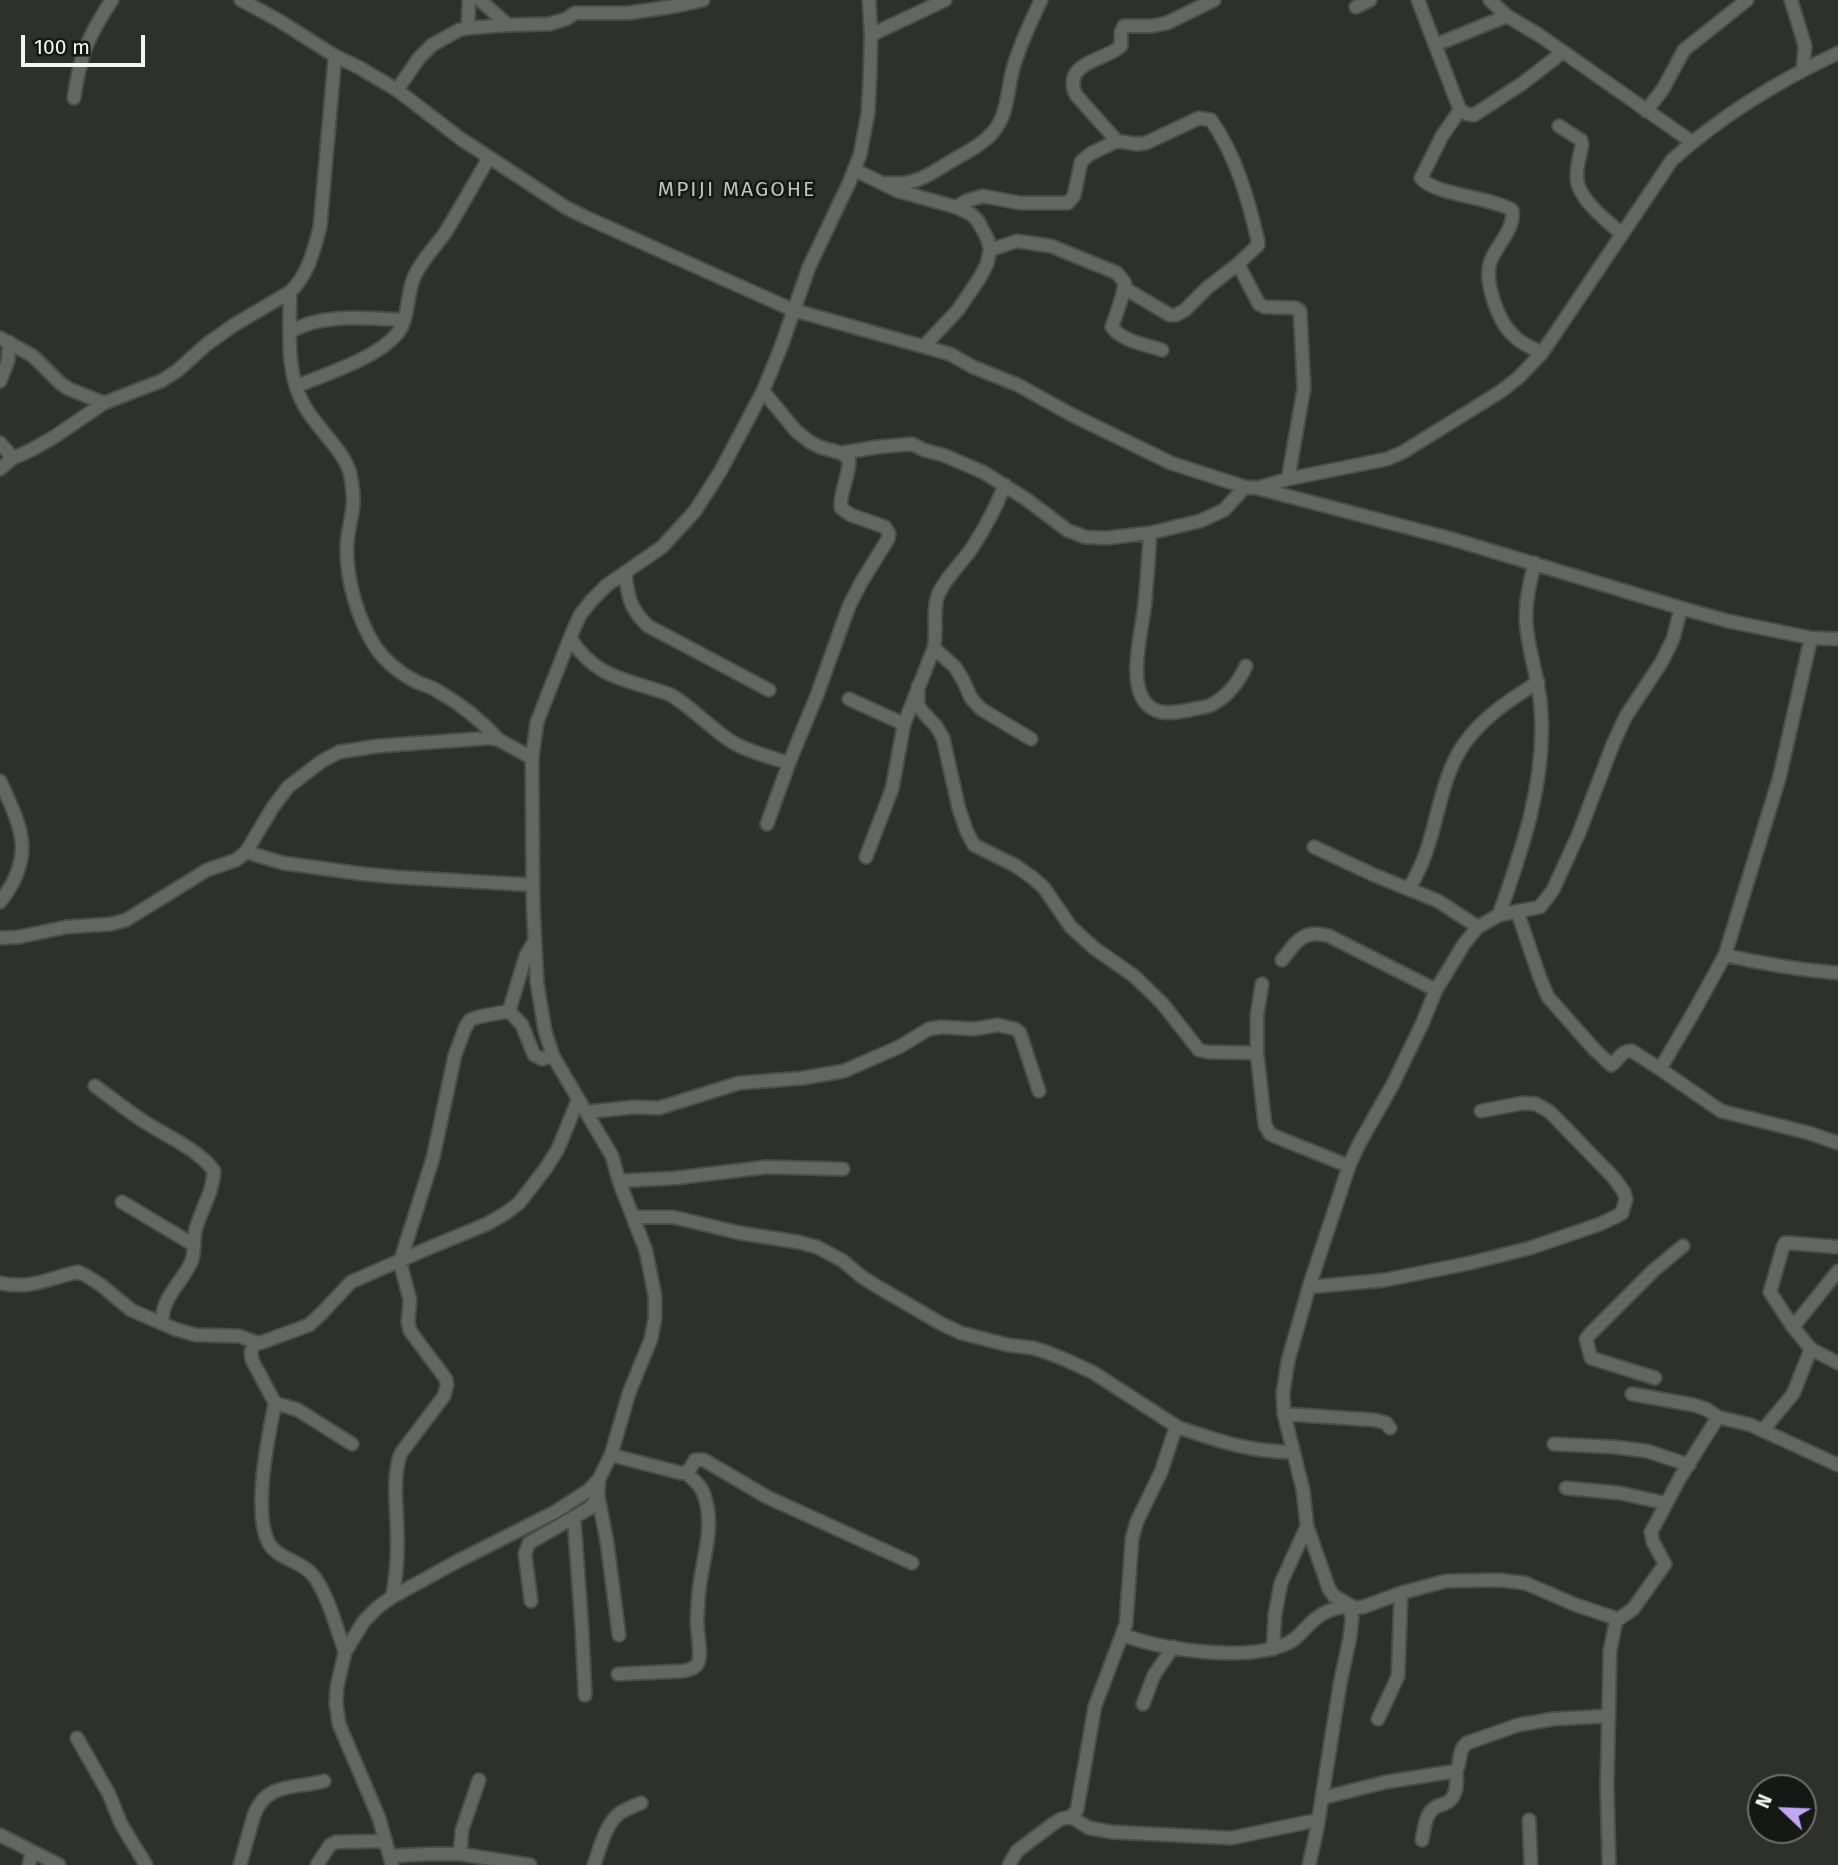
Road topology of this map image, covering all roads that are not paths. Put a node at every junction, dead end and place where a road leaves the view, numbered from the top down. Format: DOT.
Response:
graph roads {
  1 [pos="112,0"];
  2 [pos="241,0"];
  3 [pos="469,0"];
  4 [pos="480,0"];
  5 [pos="703,0"];
  6 [pos="869,0"];
  7 [pos="945,0"];
  8 [pos="1041,0"];
  9 [pos="1214,0"];
  10 [pos="1370,0"];
  11 [pos="1418,0"];
  12 [pos="1490,0"];
  13 [pos="1747,0"];
  14 [pos="1791,0"];
  15 [pos="643,6"];
  16 [pos="575,7"];
  17 [pos="1356,7"];
  18 [pos="1507,16"];
  19 [pos="508,25"];
  20 [pos="468,28"];
  21 [pos="871,35"];
  22 [pos="1436,45"];
  23 [pos="1563,51"];
  24 [pos="1838,53"];
  25 [pos="335,56"];
  26 [pos="1803,69"];
  27 [pos="397,90"];
  28 [pos="74,98"];
  29 [pos="1460,110"];
  30 [pos="1646,111"];
  31 [pos="1559,126"];
  32 [pos="1117,141"];
  33 [pos="1692,142"];
  34 [pos="489,158"];
  35 [pos="855,170"];
  36 [pos="878,182"];
  37 [pos="956,206"];
  38 [pos="1622,234"];
  39 [pos="990,250"];
  40 [pos="1238,264"];
  41 [pos="1124,288"];
  42 [pos="290,292"];
  43 [pos="793,310"];
  44 [pos="404,320"];
  45 [pos="290,332"];
  46 [pos="5,340"];
  47 [pos="924,346"];
  48 [pos="1163,350"];
  49 [pos="1542,353"];
  50 [pos="0,381"];
  51 [pos="297,386"];
  52 [pos="763,391"];
  53 [pos="104,403"];
  54 [pos="0,443"];
  55 [pos="841,453"];
  56 [pos="13,458"];
  57 [pos="0,469"];
  58 [pos="1288,479"];
  59 [pos="1004,485"];
  60 [pos="1251,488"];
  61 [pos="1150,533"];
  62 [pos="1535,563"];
  63 [pos="625,573"];
  64 [pos="1681,608"];
  65 [pos="570,638"];
  66 [pos="1811,638"];
  67 [pos="1838,639"];
  68 [pos="934,648"];
  69 [pos="1246,666"];
  70 [pos="1538,682"];
  71 [pos="918,686"];
  72 [pos="769,690"];
  73 [pos="849,699"];
  74 [pos="904,724"];
  75 [pos="1031,738"];
  76 [pos="499,740"];
  77 [pos="532,758"];
  78 [pos="789,763"];
  79 [pos="0,781"];
  80 [pos="767,824"];
  81 [pos="1314,847"];
  82 [pos="246,852"];
  83 [pos="866,857"];
  84 [pos="533,885"];
  85 [pos="1409,889"];
  86 [pos="0,902"];
  87 [pos="1517,911"];
  88 [pos="1499,915"];
  89 [pos="1478,927"];
  90 [pos="0,938"];
  91 [pos="534,941"];
  92 [pos="1725,955"];
  93 [pos="1282,960"];
  94 [pos="1838,973"];
  95 [pos="1262,984"];
  96 [pos="1436,990"];
  97 [pos="509,1011"];
  98 [pos="1257,1053"];
  99 [pos="553,1056"];
  100 [pos="1660,1069"];
  101 [pos="95,1086"];
  102 [pos="1039,1090"];
  103 [pos="578,1100"];
  104 [pos="1481,1111"];
  105 [pos="586,1112"];
  106 [pos="1838,1143"];
  107 [pos="1349,1166"];
  108 [pos="843,1169"];
  109 [pos="619,1181"];
  110 [pos="122,1202"];
  111 [pos="634,1217"];
  112 [pos="194,1245"];
  113 [pos="1683,1246"];
  114 [pos="1838,1247"];
  115 [pos="400,1262"];
  116 [pos="1838,1271"];
  117 [pos="0,1283"];
  118 [pos="1309,1287"];
  119 [pos="163,1323"];
  120 [pos="1793,1327"];
  121 [pos="255,1342"];
  122 [pos="1811,1349"];
  123 [pos="1838,1363"];
  124 [pos="1655,1378"];
  125 [pos="1632,1394"];
  126 [pos="275,1403"];
  127 [pos="1284,1414"];
  128 [pos="1718,1417"];
  129 [pos="1179,1428"];
  130 [pos="1391,1428"];
  131 [pos="1763,1430"];
  132 [pos="352,1444"];
  133 [pos="1554,1444"];
  134 [pos="1293,1452"];
  135 [pos="611,1455"];
  136 [pos="1689,1465"];
  137 [pos="1838,1465"];
  138 [pos="686,1473"];
  139 [pos="600,1479"];
  140 [pos="1566,1488"];
  141 [pos="598,1496"];
  142 [pos="1665,1503"];
  143 [pos="574,1518"];
  144 [pos="1307,1526"];
  145 [pos="912,1563"];
  146 [pos="1401,1593"];
  147 [pos="392,1597"];
  148 [pos="531,1601"];
  149 [pos="1348,1605"];
  150 [pos="1616,1621"];
  151 [pos="619,1635"];
  152 [pos="1123,1635"];
  153 [pos="1172,1647"];
  154 [pos="1273,1648"];
  155 [pos="345,1652"];
  156 [pos="618,1674"];
  157 [pos="585,1695"];
  158 [pos="1143,1704"];
  159 [pos="1609,1716"];
  160 [pos="1378,1719"];
  161 [pos="77,1738"];
  162 [pos="1456,1770"];
  163 [pos="479,1780"];
  164 [pos="324,1781"];
  165 [pos="1322,1798"];
  166 [pos="640,1803"];
  167 [pos="1071,1817"];
  168 [pos="1318,1821"];
  169 [pos="1529,1821"];
  170 [pos="0,1835"];
  171 [pos="1422,1840"];
  172 [pos="385,1841"];
  173 [pos="32,1851"];
  174 [pos="460,1854"];
  175 [pos="391,1861"];
  176 [pos="29,1865"];
  177 [pos="59,1865"];
  178 [pos="146,1865"];
  179 [pos="240,1865"];
  180 [pos="317,1865"];
  181 [pos="530,1865"];
  182 [pos="594,1865"];
  183 [pos="1009,1865"];
  184 [pos="1309,1865"];
  185 [pos="1531,1865"];
  186 [pos="1609,1865"];
  1 -- 28 [label="street"];
  2 -- 25 [label="street"];
  3 -- 20 [label="street"];
  4 -- 19 [label="street"];
  5 -- 15 [label="street"];
  6 -- 21 [label="street"];
  7 -- 21 [label="street"];
  8 -- 36 [label="street"];
  9 -- 32 [label="street"];
  10 -- 17 [label="street"];
  11 -- 22 [label="street"];
  12 -- 18 [label="street"];
  13 -- 30 [label="street"];
  14 -- 26 [label="street"];
  15 -- 16 [label="street"];
  16 -- 19 [label="street"];
  18 -- 22 [label="street"];
  18 -- 23 [label="street"];
  19 -- 20 [label="street"];
  20 -- 27 [label="street"];
  21 -- 35 [label="street"];
  22 -- 29 [label="street"];
  23 -- 29 [label="street"];
  23 -- 30 [label="street"];
  24 -- 26 [label="street"];
  25 -- 27 [label="street"];
  25 -- 42 [label="street"];
  26 -- 33 [label="street"];
  27 -- 34 [label="street"];
  29 -- 49 [label="street"];
  30 -- 33 [label="street"];
  31 -- 38 [label="street"];
  32 -- 37 [label="street"];
  32 -- 40 [label="street"];
  33 -- 38 [label="street"];
  34 -- 43 [label="street"];
  34 -- 44 [label="street"];
  35 -- 36 [label="street"];
  35 -- 43 [label="street"];
  36 -- 37 [label="street"];
  37 -- 39 [label="street"];
  38 -- 49 [label="street"];
  39 -- 41 [label="street"];
  39 -- 47 [label="street"];
  40 -- 41 [label="street"];
  40 -- 58 [label="street"];
  41 -- 48 [label="street"];
  42 -- 45 [label="street"];
  42 -- 53 [label="street"];
  43 -- 47 [label="street"];
  43 -- 52 [label="street"];
  44 -- 45 [label="street"];
  44 -- 51 [label="street"];
  45 -- 51 [label="street"];
  46 -- 50 [label="street"];
  46 -- 53 [label="street"];
  47 -- 60 [label="street"];
  49 -- 58 [label="street"];
  51 -- 76 [label="street"];
  52 -- 55 [label="street"];
  52 -- 63 [label="street"];
  53 -- 56 [label="street"];
  54 -- 56 [label="street"];
  55 -- 59 [label="street"];
  55 -- 78 [label="street"];
  56 -- 57 [label="street"];
  58 -- 60 [label="street"];
  59 -- 61 [label="street"];
  59 -- 68 [label="street"];
  60 -- 61 [label="street"];
  60 -- 62 [label="street"];
  61 -- 69 [label="street"];
  62 -- 64 [label="street"];
  62 -- 70 [label="street"];
  63 -- 65 [label="street"];
  63 -- 72 [label="street"];
  64 -- 66 [label="street"];
  64 -- 87 [label="street"];
  65 -- 77 [label="street"];
  65 -- 78 [label="street"];
  66 -- 67 [label="street"];
  66 -- 92 [label="street"];
  68 -- 71 [label="street"];
  68 -- 75 [label="street"];
  70 -- 85 [label="street"];
  70 -- 88 [label="street"];
  71 -- 74 [label="street"];
  71 -- 98 [label="street"];
  73 -- 74 [label="street"];
  74 -- 83 [label="street"];
  76 -- 77 [label="street"];
  76 -- 82 [label="street"];
  77 -- 84 [label="street"];
  78 -- 80 [label="street"];
  79 -- 86 [label="street"];
  81 -- 85 [label="street"];
  82 -- 84 [label="street"];
  82 -- 90 [label="street"];
  84 -- 91 [label="street"];
  85 -- 89 [label="street"];
  87 -- 88 [label="street"];
  87 -- 100 [label="street"];
  88 -- 89 [label="street"];
  89 -- 96 [label="street"];
  91 -- 97 [label="street"];
  91 -- 99 [label="street"];
  92 -- 94 [label="street"];
  92 -- 100 [label="street"];
  93 -- 96 [label="street"];
  95 -- 98 [label="street"];
  96 -- 107 [label="street"];
  97 -- 99 [label="street"];
  97 -- 115 [label="street"];
  98 -- 107 [label="street"];
  99 -- 103 [label="street"];
  100 -- 106 [label="street"];
  101 -- 112 [label="street"];
  102 -- 105 [label="street"];
  103 -- 105 [label="street"];
  103 -- 115 [label="street"];
  104 -- 118 [label="street"];
  105 -- 109 [label="street"];
  107 -- 118 [label="street"];
  108 -- 109 [label="street"];
  109 -- 111 [label="street"];
  110 -- 112 [label="street"];
  111 -- 129 [label="street"];
  111 -- 135 [label="street"];
  112 -- 119 [label="street"];
  113 -- 124 [label="street"];
  114 -- 120 [label="street"];
  115 -- 121 [label="street"];
  115 -- 147 [label="street"];
  116 -- 120 [label="street"];
  117 -- 119 [label="street"];
  118 -- 127 [label="street"];
  119 -- 121 [label="street"];
  120 -- 122 [label="street"];
  121 -- 126 [label="street"];
  122 -- 123 [label="street"];
  122 -- 131 [label="street"];
  125 -- 128 [label="street"];
  126 -- 132 [label="street"];
  126 -- 155 [label="street"];
  127 -- 130 [label="street"];
  127 -- 134 [label="street"];
  128 -- 131 [label="street"];
  128 -- 136 [label="street"];
  129 -- 134 [label="street"];
  129 -- 152 [label="street"];
  131 -- 137 [label="street"];
  133 -- 136 [label="street"];
  134 -- 144 [label="street"];
  135 -- 138 [label="street"];
  135 -- 139 [label="street"];
  136 -- 142 [label="street"];
  138 -- 145 [label="street"];
  138 -- 156 [label="street"];
  139 -- 141 [label="street"];
  139 -- 147 [label="street"];
  140 -- 142 [label="street"];
  141 -- 143 [label="street"];
  141 -- 151 [label="street"];
  142 -- 150 [label="street"];
  143 -- 148 [label="street"];
  143 -- 157 [label="street"];
  144 -- 149 [label="street"];
  144 -- 154 [label="street"];
  146 -- 149 [label="street"];
  146 -- 150 [label="street"];
  146 -- 160 [label="street"];
  147 -- 155 [label="street"];
  149 -- 154 [label="street"];
  149 -- 165 [label="street"];
  150 -- 159 [label="street"];
  152 -- 153 [label="street"];
  152 -- 167 [label="street"];
  153 -- 154 [label="street"];
  153 -- 158 [label="street"];
  155 -- 172 [label="street"];
  159 -- 162 [label="street"];
  159 -- 186 [label="street"];
  161 -- 178 [label="street"];
  162 -- 165 [label="street"];
  162 -- 171 [label="street"];
  163 -- 174 [label="street"];
  164 -- 179 [label="street"];
  165 -- 168 [label="street"];
  166 -- 182 [label="street"];
  167 -- 168 [label="street"];
  167 -- 183 [label="street"];
  168 -- 184 [label="street"];
  169 -- 185 [label="street"];
  170 -- 173 [label="street"];
  172 -- 175 [label="street"];
  172 -- 180 [label="street"];
  173 -- 176 [label="street"];
  173 -- 177 [label="street"];
  174 -- 175 [label="street"];
  174 -- 181 [label="street"];
}
